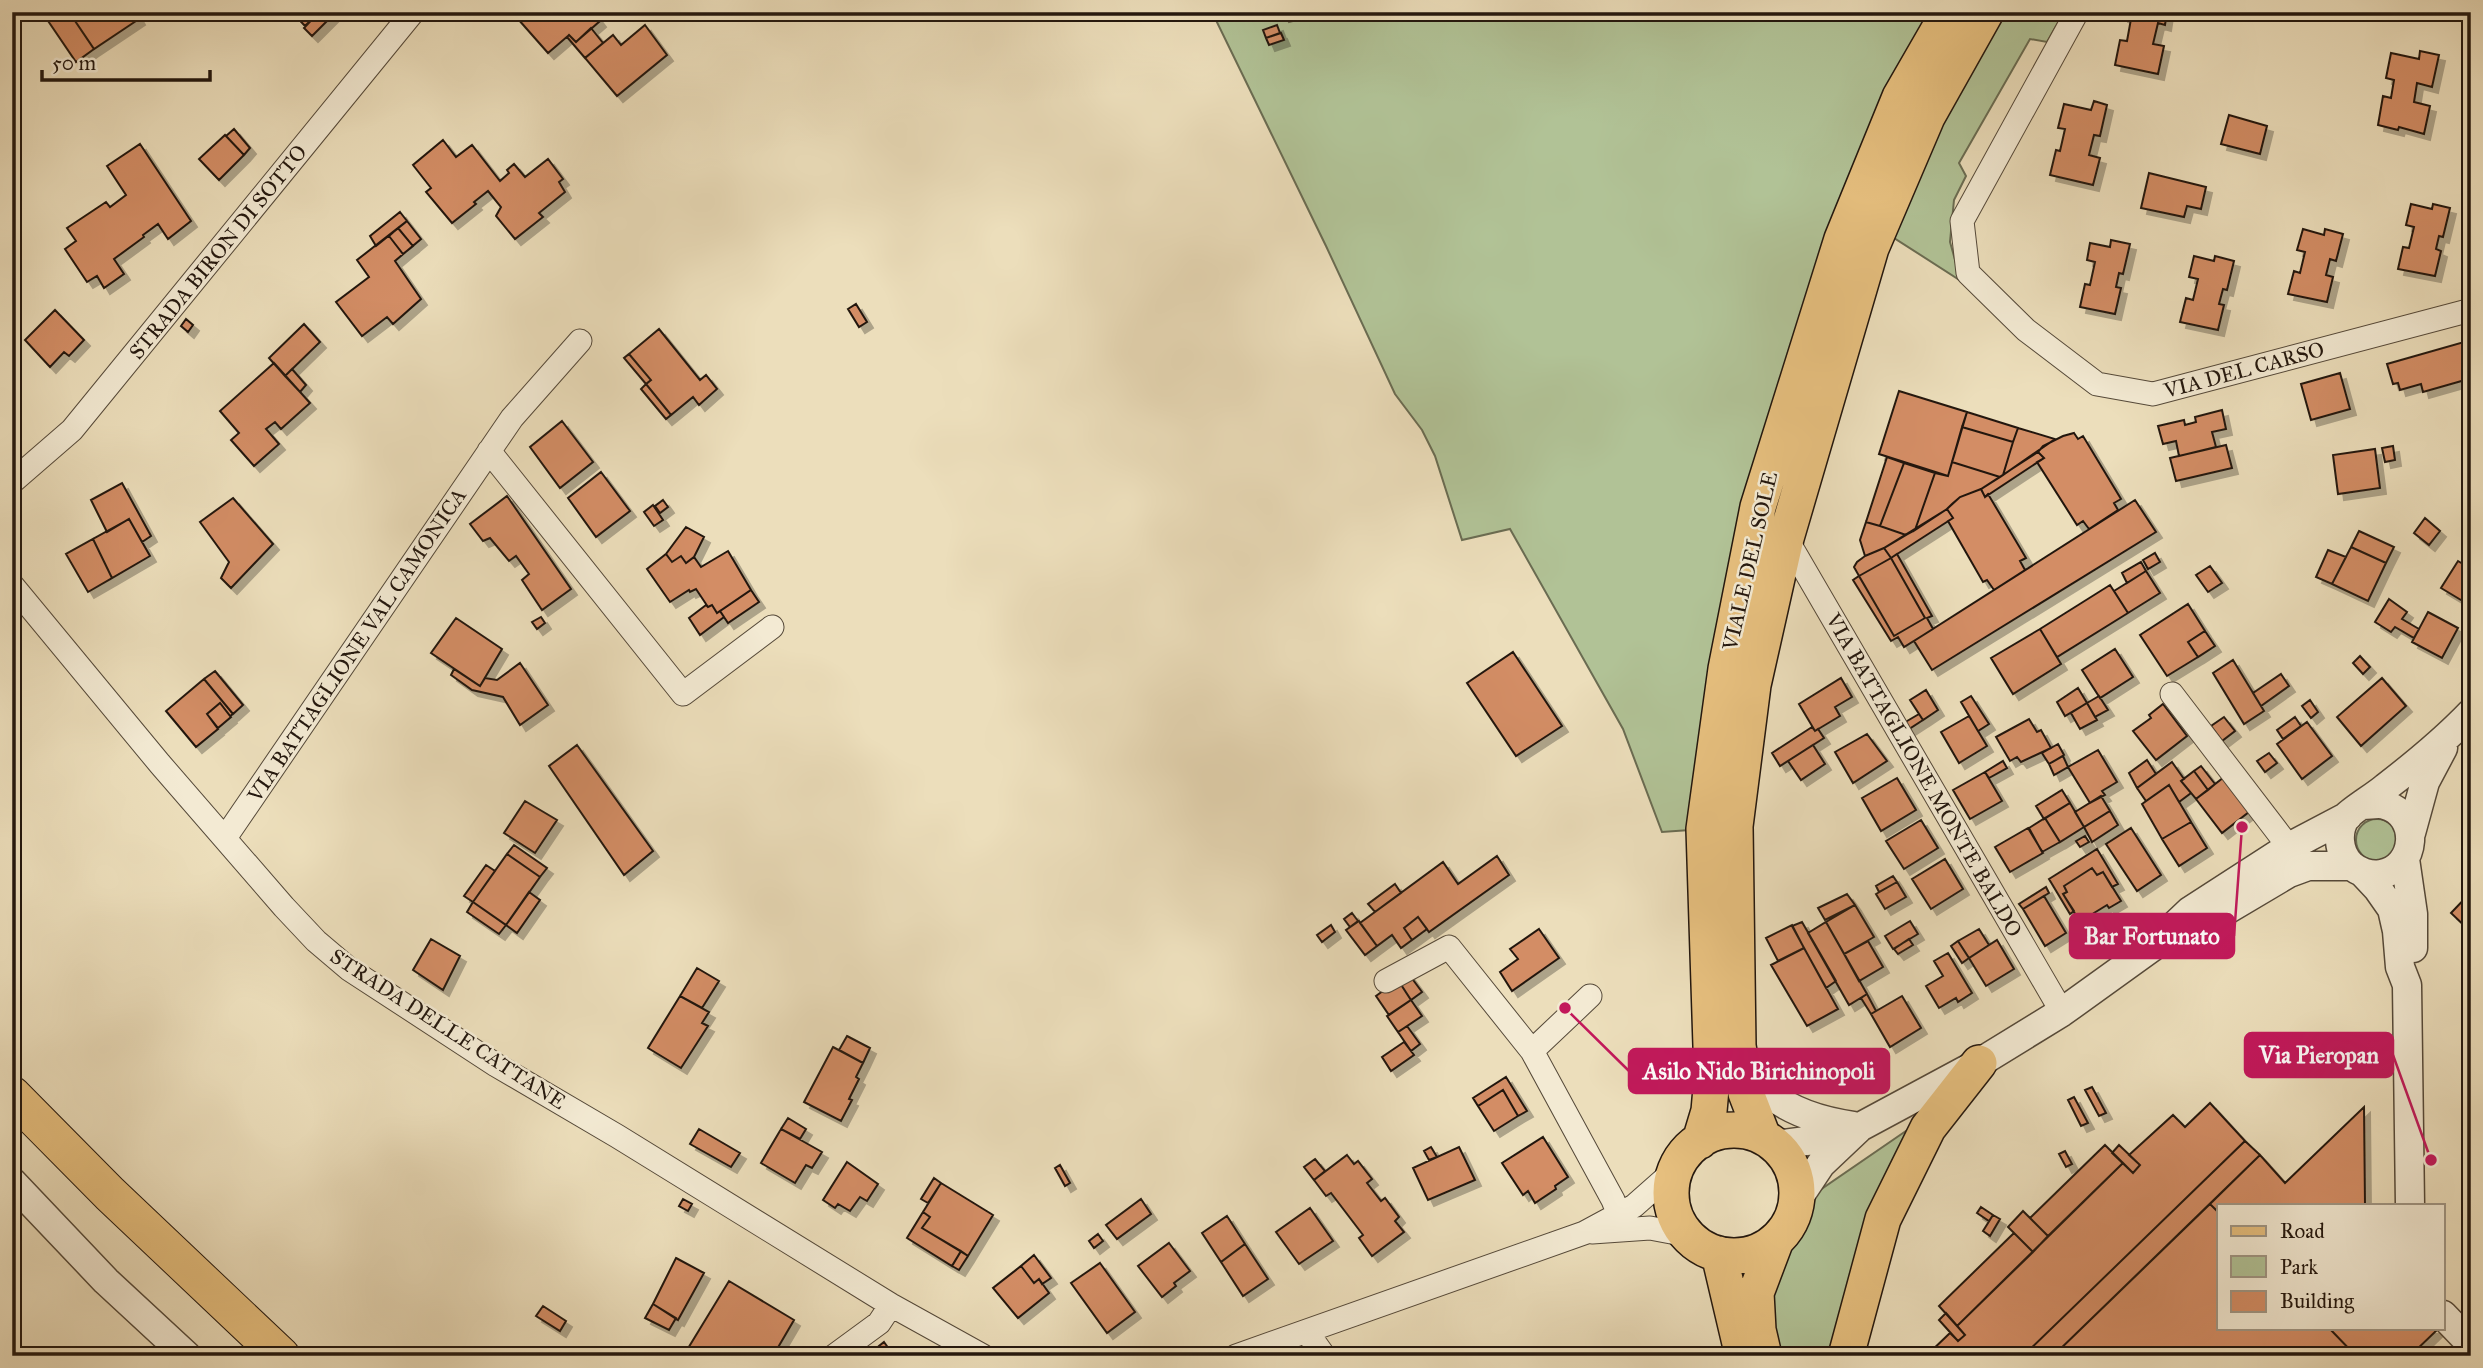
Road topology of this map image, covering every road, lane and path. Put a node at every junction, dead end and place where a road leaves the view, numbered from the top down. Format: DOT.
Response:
graph roads {
  1 [pos="413,12"];
  2 [pos="1949,12"];
  3 [pos="1986,12"];
  4 [pos="2077,12"];
  5 [pos="2471,310"];
  6 [pos="580,341"];
  7 [pos="489,451"];
  8 [pos="12,482"];
  9 [pos="1786,537"];
  10 [pos="12,585"];
  11 [pos="772,627"];
  12 [pos="2172,694"];
  13 [pos="2471,713"];
  14 [pos="2451,733"];
  15 [pos="2356,810"];
  16 [pos="225,838"];
  17 [pos="2408,846"];
  18 [pos="2289,847"];
  19 [pos="2357,869"];
  20 [pos="2151,948"];
  21 [pos="1386,981"];
  22 [pos="2407,985"];
  23 [pos="1590,996"];
  24 [pos="2062,1012"];
  25 [pos="1532,1051"];
  26 [pos="1739,1054"];
  27 [pos="1979,1063"];
  28 [pos="12,1094"];
  29 [pos="1860,1127"];
  30 [pos="1700,1141"];
  31 [pos="1769,1141"];
  32 [pos="1676,1168"];
  33 [pos="12,1182"];
  34 [pos="1797,1200"];
  35 [pos="2410,1204"];
  36 [pos="1619,1215"];
  37 [pos="1584,1233"];
  38 [pos="1687,1235"];
  39 [pos="1776,1240"];
  40 [pos="1718,1254"];
  41 [pos="891,1305"];
  42 [pos="2444,1316"];
  43 [pos="1307,1332"];
  44 [pos="2471,1345"];
  45 [pos="187,1356"];
  46 [pos="281,1356"];
  47 [pos="834,1356"];
  48 [pos="983,1356"];
  49 [pos="1236,1356"];
  50 [pos="1324,1356"];
  51 [pos="1743,1356"];
  52 [pos="1764,1356"];
  53 [pos="1846,1356"];
  1 -- 8 [label="street, STRADA BIRON DI SOTTO"];
  2 -- 30 [label="main road, VIALE DEL SOLE"];
  3 -- 9 [label="main road, VIALE DEL SOLE"];
  4 -- 5 [label="street, VIA DEL CARSO"];
  6 -- 7 [label="street, VIA BATTAGLIONE VAL CAMONICA"];
  7 -- 11 [label="street"];
  7 -- 16 [label="street, VIA BATTAGLIONE VAL CAMONICA"];
  9 -- 24 [label="street, VIA BATTAGLIONE MONTE BALDO"];
  9 -- 26 [label="main road, VIALE DEL SOLE"];
  10 -- 16 [label="street, STRADA DELLE CATTANE"];
  12 -- 18 [label="street"];
  13 -- 14 [label="street"];
  14 -- 15 [label="street"];
  14 -- 17 [label="street"];
  15 -- 17 [label="street"];
  15 -- 18 [label="street"];
  15 -- 19 [label="street"];
  16 -- 41 [label="street, STRADA DELLE CATTANE"];
  17 -- 19 [label="street"];
  17 -- 22 [label="street"];
  18 -- 20 [label="street"];
  19 -- 20 [label="street"];
  19 -- 22 [label="street"];
  20 -- 24 [label="street"];
  21 -- 25 [label="street"];
  22 -- 35 [label="street"];
  23 -- 25 [label="street"];
  24 -- 27 [label="street"];
  25 -- 36 [label="street"];
  26 -- 29 [label="street"];
  26 -- 31 [label="main road"];
  27 -- 29 [label="street"];
  27 -- 53 [label="main road"];
  28 -- 46 [label="highway"];
  29 -- 31 [label="street"];
  29 -- 34 [label="street"];
  30 -- 31 [label="main road"];
  30 -- 32 [label="main road, VIALE DEL SOLE"];
  31 -- 34 [label="main road"];
  32 -- 36 [label="street"];
  32 -- 38 [label="main road"];
  33 -- 45 [label="street"];
  34 -- 39 [label="main road"];
  36 -- 37 [label="street"];
  37 -- 38 [label="street"];
  37 -- 43 [label="street"];
  38 -- 40 [label="main road"];
  39 -- 40 [label="main road"];
  39 -- 52 [label="main road"];
  40 -- 51 [label="main road"];
  41 -- 47 [label="street"];
  41 -- 48 [label="street, STRADA DELLE CATTANE"];
  42 -- 44 [label="street"];
  43 -- 49 [label="street"];
  43 -- 50 [label="street"];
}
